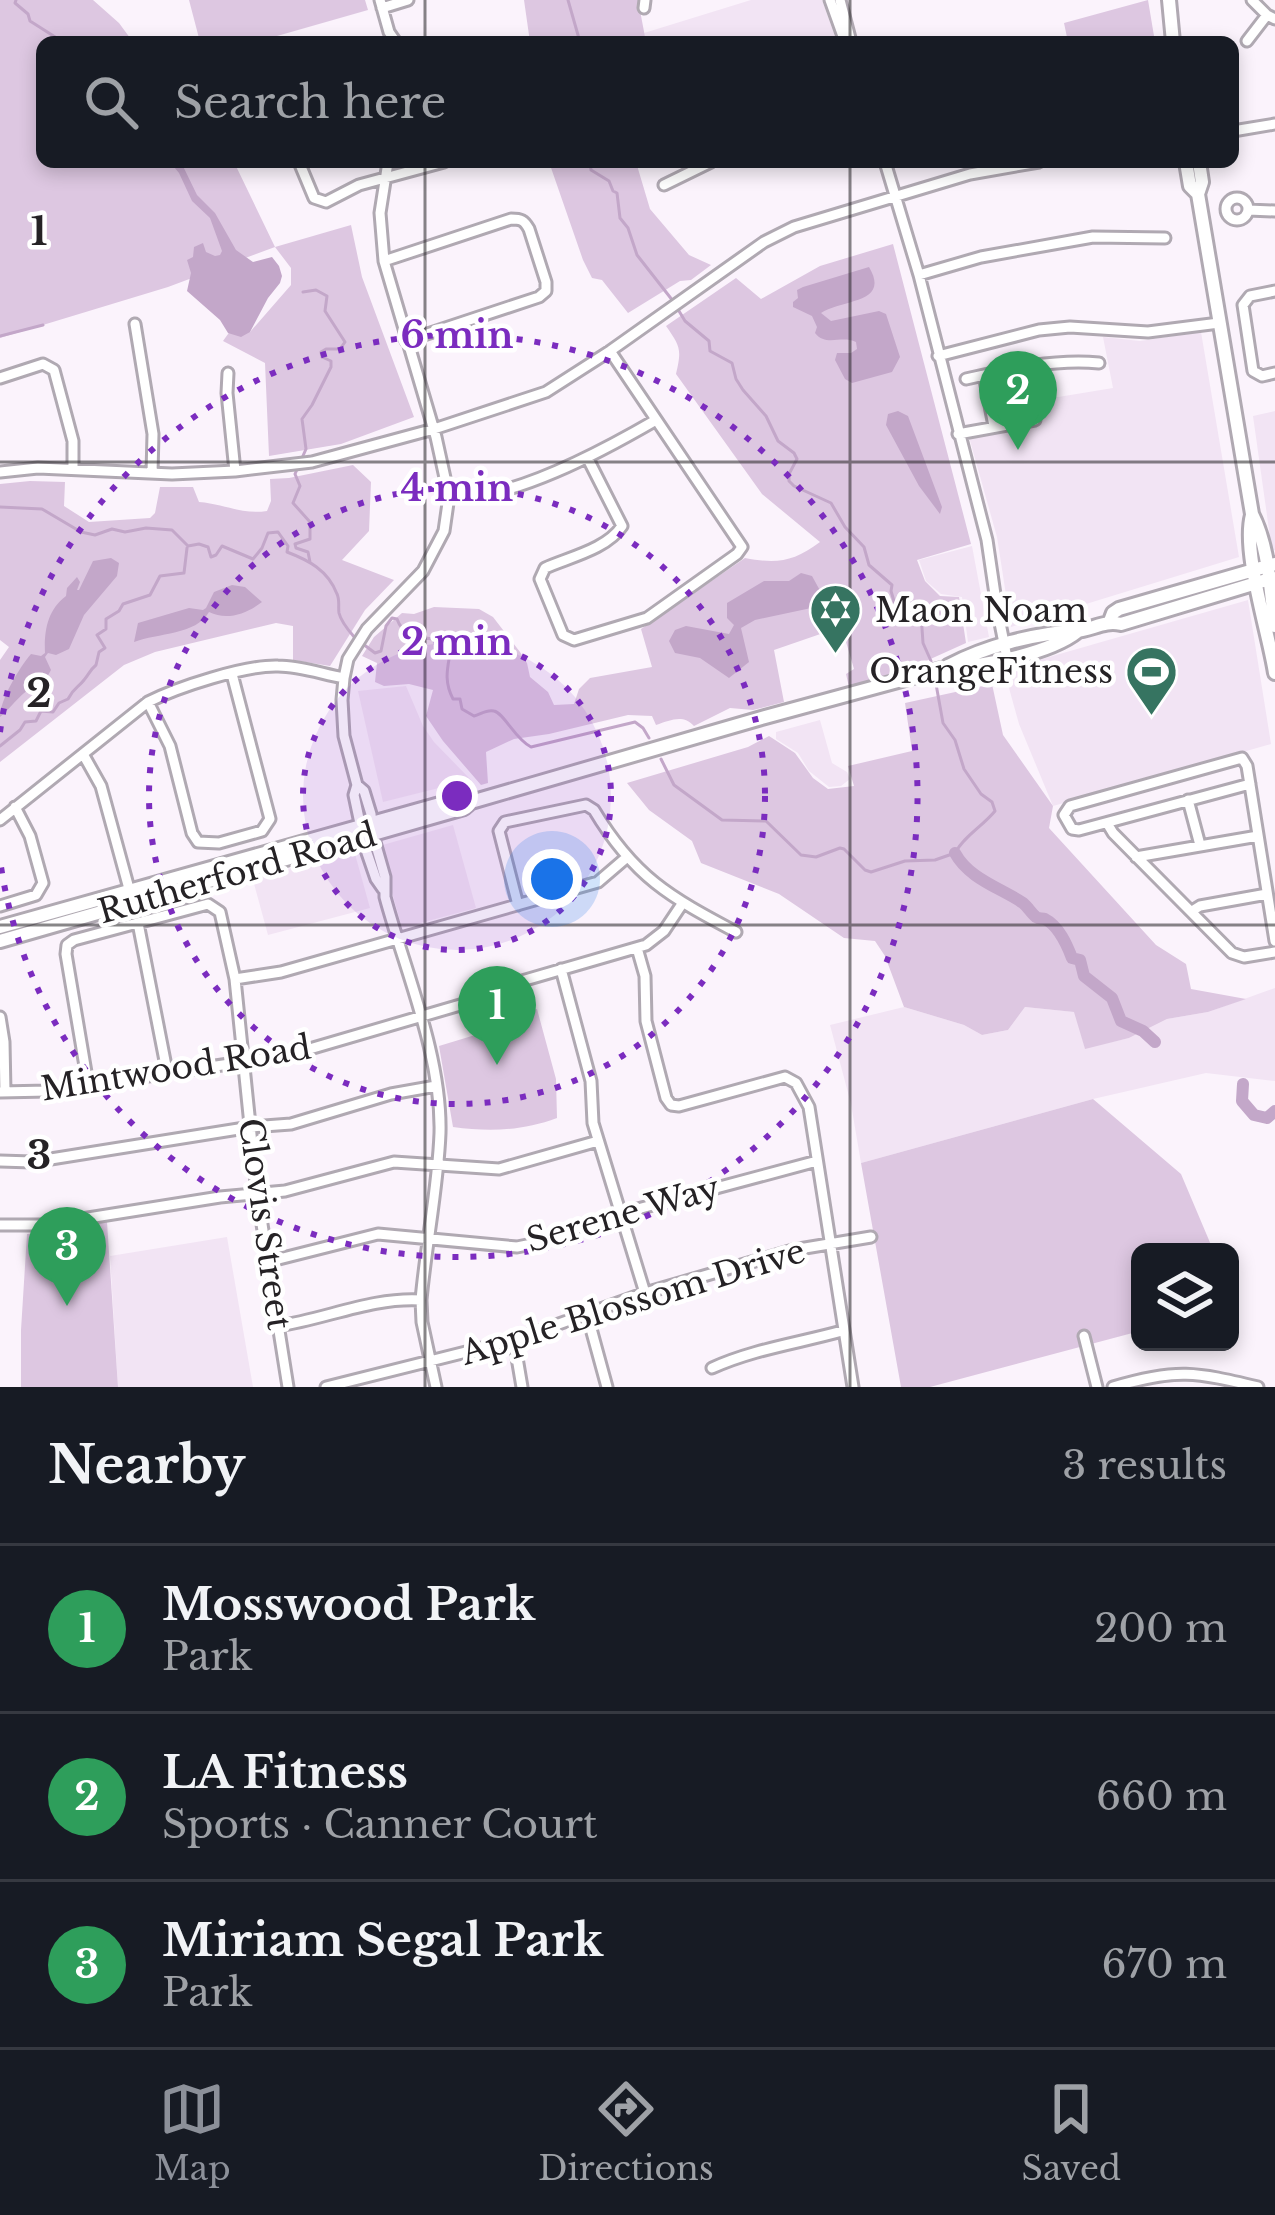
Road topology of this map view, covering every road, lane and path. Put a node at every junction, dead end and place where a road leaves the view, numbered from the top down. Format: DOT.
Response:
graph roads {
  1 [pos="408,0"];
  2 [pos="830,0"];
  3 [pos="840,0"];
  4 [pos="1166,0"];
  5 [pos="1252,0"];
  6 [pos="381,4"];
  7 [pos="1271,17"];
  8 [pos="389,36"];
  9 [pos="845,36"];
  10 [pos="847,36"];
  11 [pos="1172,36"];
  12 [pos="1246,41"];
  13 [pos="1275,124"];
  14 [pos="1239,130"];
  15 [pos="301,168"];
  16 [pos="387,168"];
  17 [pos="423,168"];
  18 [pos="699,168"];
  19 [pos="887,168"];
  20 [pos="1004,168"];
  21 [pos="1187,168"];
  22 [pos="1199,168"];
  23 [pos="385,179"];
  24 [pos="664,185"];
  25 [pos="1198,194"];
  26 [pos="896,195"];
  27 [pos="1248,211"];
  28 [pos="1275,211"];
  29 [pos="1165,238"];
  30 [pos="384,261"];
  31 [pos="919,275"];
  32 [pos="1275,291"];
  33 [pos="1219,322"];
  34 [pos="135,324"];
  35 [pos="406,341"];
  36 [pos="610,350"];
  37 [pos="938,356"];
  38 [pos="1099,363"];
  39 [pos="1275,373"];
  40 [pos="228,374"];
  41 [pos="984,375"];
  42 [pos="0,378"];
  43 [pos="965,379"];
  44 [pos="656,420"];
  45 [pos="1035,420"];
  46 [pos="994,426"];
  47 [pos="434,429"];
  48 [pos="958,434"];
  49 [pos="588,459"];
  50 [pos="73,470"];
  51 [pos="235,471"];
  52 [pos="0,472"];
  53 [pos="152,473"];
  54 [pos="449,496"];
  55 [pos="1266,573"];
  56 [pos="1274,634"];
  57 [pos="1006,652"];
  58 [pos="1275,673"];
  59 [pos="232,674"];
  60 [pos="344,678"];
  61 [pos="148,702"];
  62 [pos="82,754"];
  63 [pos="1250,784"];
  64 [pos="1188,800"];
  65 [pos="15,806"];
  66 [pos="0,820"];
  67 [pos="1107,823"];
  68 [pos="367,830"];
  69 [pos="1258,836"];
  70 [pos="1200,845"];
  71 [pos="1275,854"];
  72 [pos="1136,856"];
  73 [pos="1262,856"];
  74 [pos="626,858"];
  75 [pos="1267,894"];
  76 [pos="131,896"];
  77 [pos="682,904"];
  78 [pos="518,905"];
  79 [pos="0,906"];
  80 [pos="1192,911"];
  81 [pos="139,923"];
  82 [pos="0,927"];
  83 [pos="736,932"];
  84 [pos="397,939"];
  85 [pos="0,940"];
  86 [pos="1275,941"];
  87 [pos="637,948"];
  88 [pos="1275,952"];
  89 [pos="561,969"];
  90 [pos="235,979"];
  91 [pos="0,1017"];
  92 [pos="420,1017"];
  93 [pos="245,1060"];
  94 [pos="167,1071"];
  95 [pos="88,1084"];
  96 [pos="436,1086"];
  97 [pos="2,1092"];
  98 [pos="250,1126"];
  99 [pos="598,1141"];
  100 [pos="0,1161"];
  101 [pos="818,1161"];
  102 [pos="436,1165"];
  103 [pos="257,1193"];
  104 [pos="619,1214"];
  105 [pos="0,1225"];
  106 [pos="427,1237"];
  107 [pos="871,1237"];
  108 [pos="832,1244"];
  109 [pos="267,1262"];
  110 [pos="645,1293"];
  111 [pos="421,1300"];
  112 [pos="586,1314"];
  113 [pos="278,1326"];
  114 [pos="842,1331"];
  115 [pos="1084,1336"];
  116 [pos="514,1340"];
  117 [pos="430,1361"];
  118 [pos="712,1368"];
  119 [pos="288,1387"];
  120 [pos="326,1387"];
  121 [pos="436,1387"];
  122 [pos="522,1387"];
  123 [pos="607,1387"];
  124 [pos="853,1387"];
  125 [pos="1097,1387"];
  126 [pos="1114,1387"];
  127 [pos="1258,1387"];
  1 -- 6 [label="street"];
  2 -- 9 [label="street"];
  3 -- 10 [label="street"];
  4 -- 11 [label="main road"];
  5 -- 7 [label="street"];
  6 -- 8 [label="street"];
  7 -- 12 [label="street"];
  13 -- 14 [label="street"];
  15 -- 23 [label="street"];
  16 -- 23 [label="street"];
  17 -- 23 [label="street"];
  18 -- 24 [label="street"];
  19 -- 26 [label="street"];
  20 -- 26 [label="street"];
  21 -- 25 [label="main road"];
  22 -- 25 [label="main road"];
  23 -- 30 [label="street"];
  25 -- 33 [label="main road"];
  26 -- 31 [label="street"];
  26 -- 36 [label="street"];
  27 -- 28 [label="street"];
  29 -- 31 [label="street"];
  30 -- 35 [label="street"];
  30 -- 35 [label="street"];
  31 -- 37 [label="street"];
  32 -- 39 [label="street"];
  33 -- 37 [label="street"];
  33 -- 55 [label="main road"];
  34 -- 53 [label="street"];
  35 -- 47 [label="street"];
  36 -- 44 [label="street"];
  36 -- 47 [label="street"];
  37 -- 48 [label="street"];
  38 -- 41 [label="street"];
  40 -- 51 [label="street"];
  41 -- 43 [label="street"];
  41 -- 46 [label="street"];
  42 -- 50 [label="street"];
  44 -- 49 [label="street"];
  44 -- 49 [label="street"];
  45 -- 46 [label="street"];
  46 -- 48 [label="street"];
  47 -- 51 [label="street"];
  47 -- 54 [label="street"];
  48 -- 57 [label="street"];
  49 -- 54 [label="street"];
  50 -- 52 [label="street"];
  50 -- 53 [label="street"];
  51 -- 53 [label="street"];
  54 -- 60 [label="street"];
  55 -- 56 [label="main road"];
  55 -- 57 [label="main road, Rutherford Road"];
  56 -- 58 [label="main road"];
  57 -- 68 [label="main road, Rutherford Road"];
  59 -- 60 [label="street"];
  59 -- 61 [label="street"];
  59 -- 61 [label="street"];
  60 -- 68 [label="street"];
  61 -- 62 [label="street"];
  62 -- 65 [label="street"];
  62 -- 76 [label="street"];
  63 -- 64 [label="street"];
  63 -- 67 [label="street"];
  63 -- 69 [label="street"];
  64 -- 67 [label="street"];
  64 -- 70 [label="street"];
  65 -- 66 [label="street"];
  65 -- 79 [label="street"];
  67 -- 72 [label="street"];
  68 -- 76 [label="main road, Rutherford Road"];
  68 -- 84 [label="street"];
  69 -- 70 [label="street"];
  69 -- 73 [label="street"];
  70 -- 72 [label="street"];
  71 -- 73 [label="street"];
  72 -- 80 [label="street"];
  73 -- 75 [label="street"];
  74 -- 77 [label="street"];
  74 -- 78 [label="street"];
  74 -- 78 [label="street"];
  75 -- 80 [label="street"];
  75 -- 86 [label="street"];
  76 -- 82 [label="main road, Rutherford Road"];
  76 -- 85 [label="main road, Rutherford Road"];
  77 -- 83 [label="street"];
  77 -- 87 [label="street"];
  78 -- 84 [label="street"];
  80 -- 88 [label="street"];
  81 -- 90 [label="street, Clovis Street"];
  81 -- 94 [label="street"];
  81 -- 95 [label="street"];
  84 -- 90 [label="street"];
  84 -- 92 [label="street"];
  87 -- 89 [label="street, Mintwood Road"];
  87 -- 101 [label="street"];
  89 -- 92 [label="street, Mintwood Road"];
  89 -- 99 [label="street"];
  90 -- 93 [label="street, Clovis Street"];
  91 -- 97 [label="street"];
  92 -- 93 [label="street, Mintwood Road"];
  92 -- 96 [label="street"];
  93 -- 94 [label="street, Mintwood Road"];
  93 -- 98 [label="street, Clovis Street"];
  94 -- 95 [label="street, Mintwood Road"];
  95 -- 97 [label="street, Mintwood Road"];
  96 -- 98 [label="street"];
  96 -- 102 [label="street"];
  98 -- 100 [label="street"];
  98 -- 103 [label="street, Clovis Street"];
  99 -- 102 [label="street"];
  99 -- 104 [label="street"];
  101 -- 104 [label="street, Serene Way"];
  101 -- 108 [label="street"];
  102 -- 103 [label="street"];
  102 -- 106 [label="street"];
  103 -- 105 [label="street"];
  103 -- 109 [label="street, Clovis Street"];
  104 -- 106 [label="street, Serene Way"];
  104 -- 110 [label="street"];
  106 -- 109 [label="street, Serene Way"];
  106 -- 111 [label="street"];
  107 -- 108 [label="street, Apple Blossom Drive"];
  108 -- 110 [label="street, Apple Blossom Drive"];
  108 -- 114 [label="street"];
  109 -- 113 [label="street, Clovis Street"];
  110 -- 112 [label="street, Apple Blossom Drive"];
  111 -- 113 [label="street"];
  111 -- 117 [label="street"];
  112 -- 116 [label="street, Apple Blossom Drive"];
  112 -- 123 [label="street"];
  113 -- 119 [label="street, Clovis Street"];
  114 -- 118 [label="street"];
  114 -- 124 [label="street"];
  115 -- 125 [label="street"];
  116 -- 117 [label="street, Apple Blossom Drive"];
  116 -- 122 [label="street"];
  117 -- 120 [label="street, Apple Blossom Drive"];
  117 -- 121 [label="street"];
  126 -- 127 [label="street"];
}
